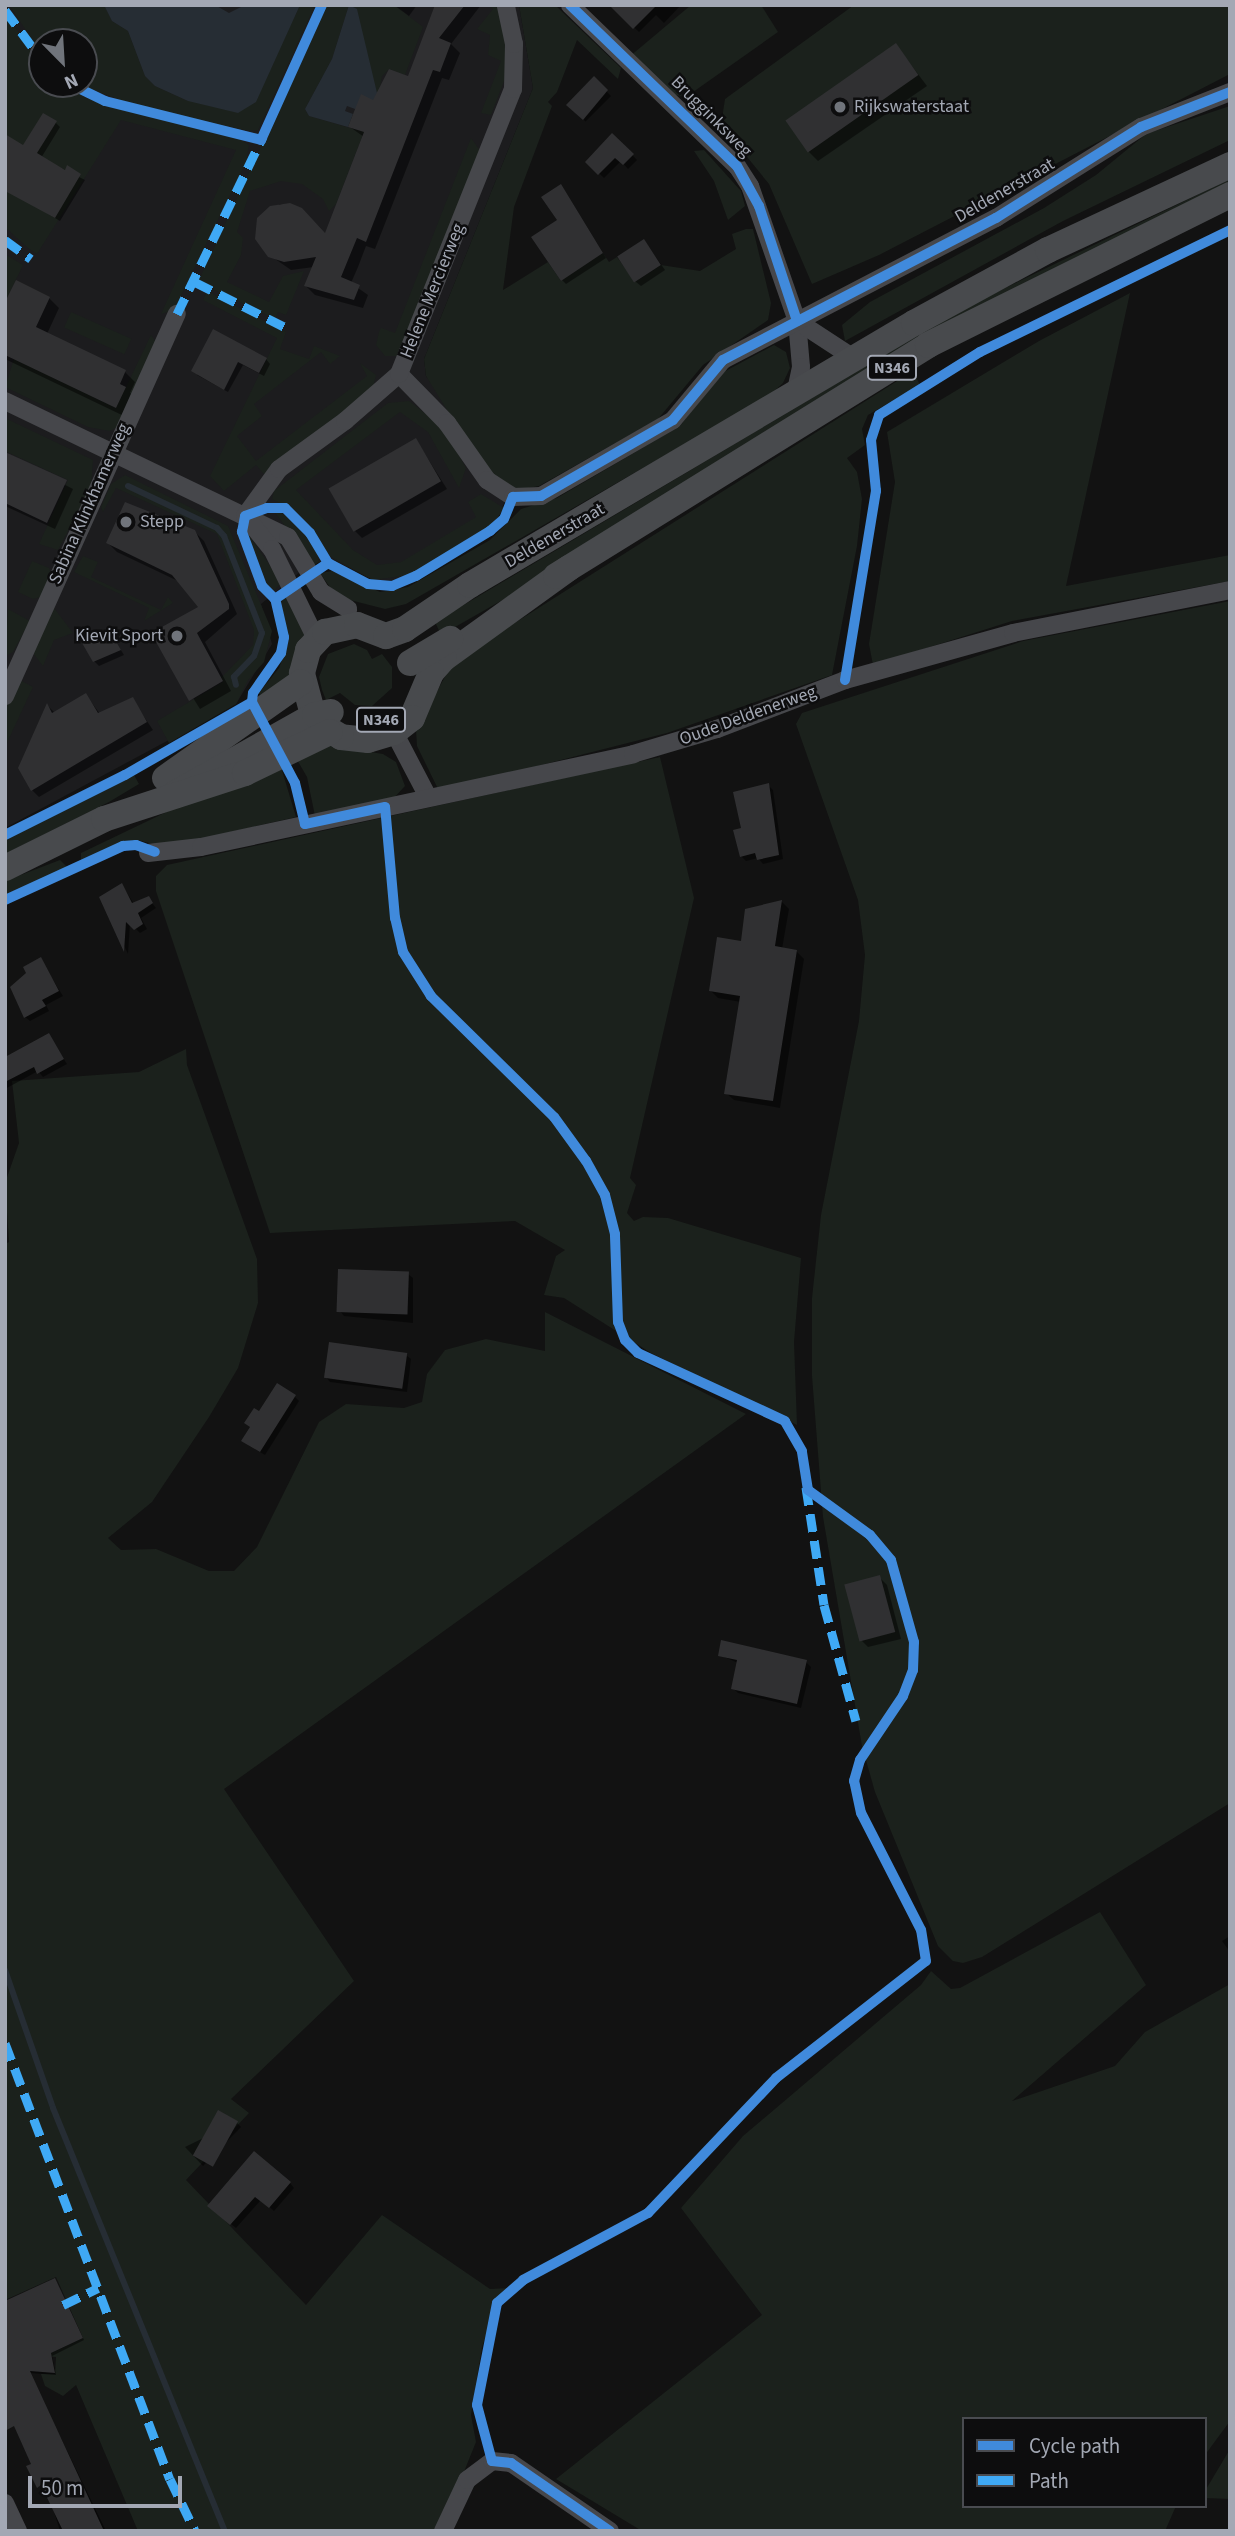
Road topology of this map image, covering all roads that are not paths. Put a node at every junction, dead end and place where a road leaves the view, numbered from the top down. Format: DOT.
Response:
graph roads {
  1 [pos="506,5"];
  2 [pos="570,5"];
  3 [pos="1230,92"];
  4 [pos="1230,165"];
  5 [pos="1230,195"];
  6 [pos="177,314"];
  7 [pos="796,321"];
  8 [pos="855,359"];
  9 [pos="399,374"];
  10 [pos="795,397"];
  11 [pos="5,401"];
  12 [pos="111,453"];
  13 [pos="245,516"];
  14 [pos="1230,590"];
  15 [pos="348,609"];
  16 [pos="392,627"];
  17 [pos="316,639"];
  18 [pos="13,667"];
  19 [pos="421,668"];
  20 [pos="301,682"];
  21 [pos="5,696"];
  22 [pos="394,722"];
  23 [pos="323,723"];
  24 [pos="428,797"];
  25 [pos="104,819"];
  26 [pos="148,853"];
  27 [pos="5,868"];
  28 [pos="5,2503"];
  29 [pos="18,2531"];
  30 [pos="443,2531"];
  31 [pos="610,2531"];
  1 -- 9 [label="street, Helene Mercierweg"];
  2 -- 7 [label="street, Brugginksweg"];
  3 -- 7 [label="street, Deldenerstraat"];
  4 -- 8 [label="main road, Deldenerstraat / N346"];
  5 -- 19 [label="main road, Deldenerstraat / N346"];
  6 -- 12 [label="street, Sabina Klinkhamerweg"];
  7 -- 8 [label="street"];
  7 -- 9 [label="street, Deldenerstraat"];
  7 -- 10 [label="street, Brugginksweg"];
  8 -- 10 [label="main road, Deldenerstraat / N346"];
  9 -- 13 [label="street, Helene Mercierweg"];
  10 -- 16 [label="main road, Deldenerstraat / N346"];
  11 -- 12 [label="street"];
  12 -- 13 [label="street"];
  12 -- 18 [label="street, Sabina Klinkhamerweg"];
  13 -- 15 [label="street"];
  13 -- 17 [label="street"];
  14 -- 24 [label="street, Oude Deldenerweg"];
  15 -- 16 [label="main road"];
  16 -- 17 [label="main road"];
  16 -- 19 [label="main road"];
  17 -- 20 [label="main road"];
  18 -- 21 [label="street, Sabina Klinkhamerweg"];
  19 -- 22 [label="main road, N346"];
  20 -- 23 [label="main road"];
  20 -- 25 [label="main road"];
  22 -- 23 [label="main road, N346"];
  22 -- 24 [label="street"];
  23 -- 25 [label="main road"];
  24 -- 26 [label="street, Oude Deldenerweg"];
  25 -- 27 [label="main road"];
  28 -- 29 [label="street"];
  30 -- 31 [label="street"];
}
